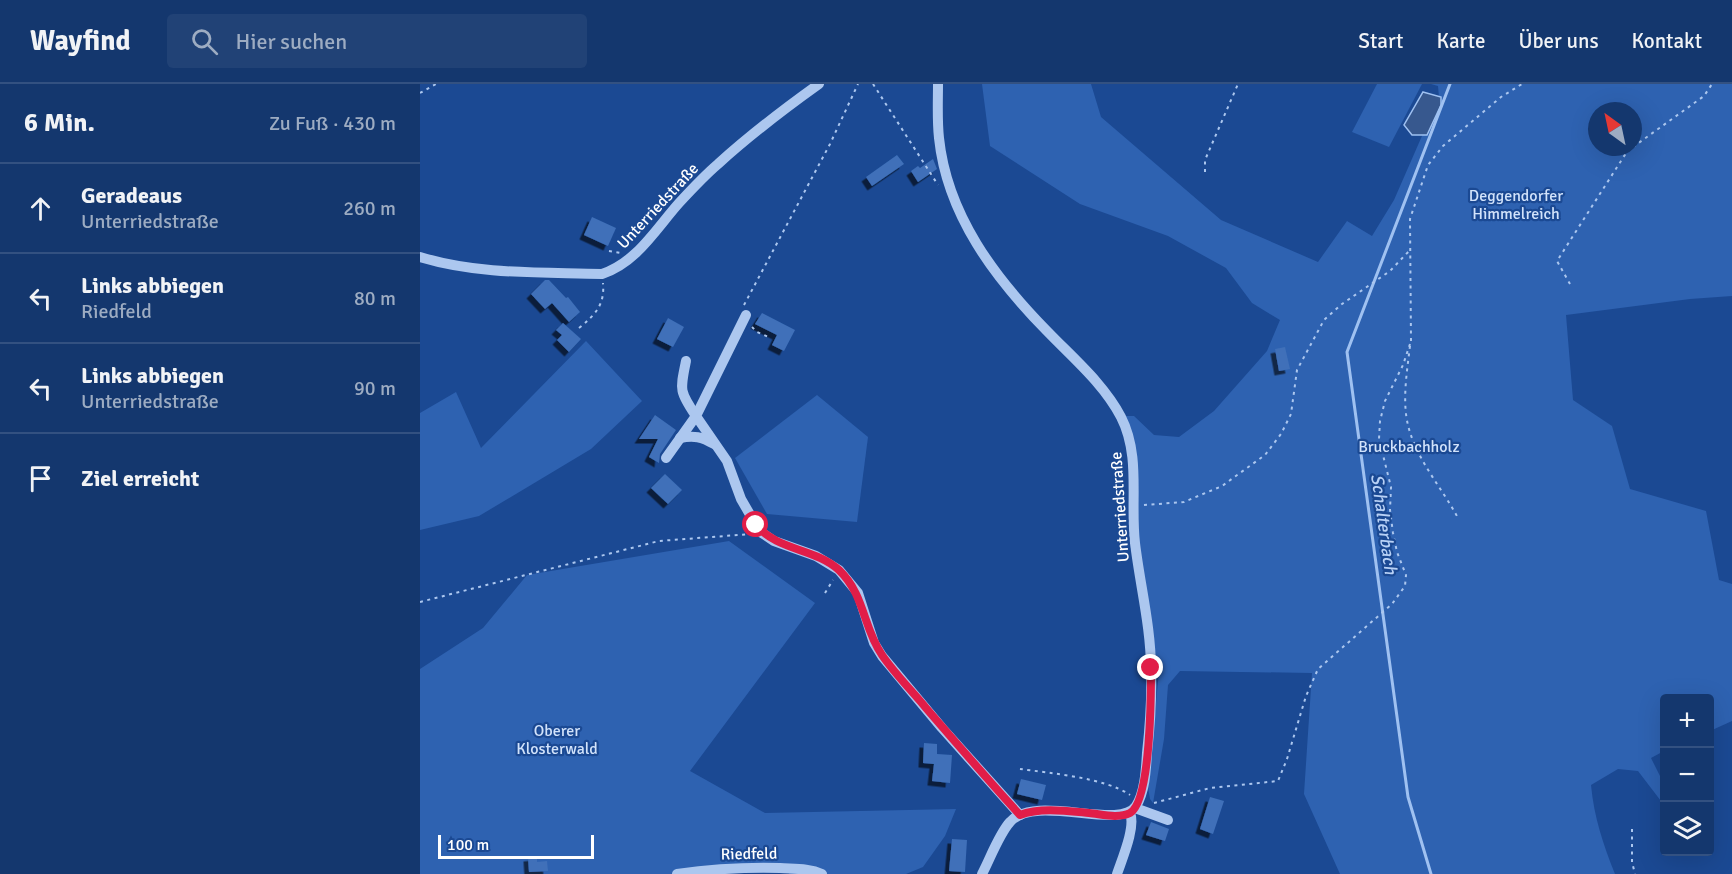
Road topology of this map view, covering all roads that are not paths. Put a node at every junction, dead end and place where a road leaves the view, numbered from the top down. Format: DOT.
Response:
graph roads {
  1 [pos="819,84"];
  2 [pos="938,84"];
  3 [pos="420,257"];
  4 [pos="746,315"];
  5 [pos="686,361"];
  6 [pos="696,416"];
  7 [pos="680,438"];
  8 [pos="716,445"];
  9 [pos="666,459"];
  10 [pos="1135,807"];
  11 [pos="1020,815"];
  12 [pos="1168,820"];
  13 [pos="677,874"];
  14 [pos="822,874"];
  15 [pos="982,874"];
  16 [pos="1117,874"];
  1 -- 3 [label="street, Unterriedstraße"];
  2 -- 10 [label="street, Unterriedstraße"];
  4 -- 6 [label="street"];
  5 -- 6 [label="street"];
  6 -- 7 [label="street"];
  6 -- 8 [label="street"];
  7 -- 8 [label="street"];
  7 -- 9 [label="street"];
  8 -- 11 [label="street"];
  10 -- 11 [label="street"];
  10 -- 12 [label="street"];
  10 -- 16 [label="street, Unterriedstraße"];
  11 -- 15 [label="street"];
  13 -- 14 [label="street, Riedfeld"];
}
